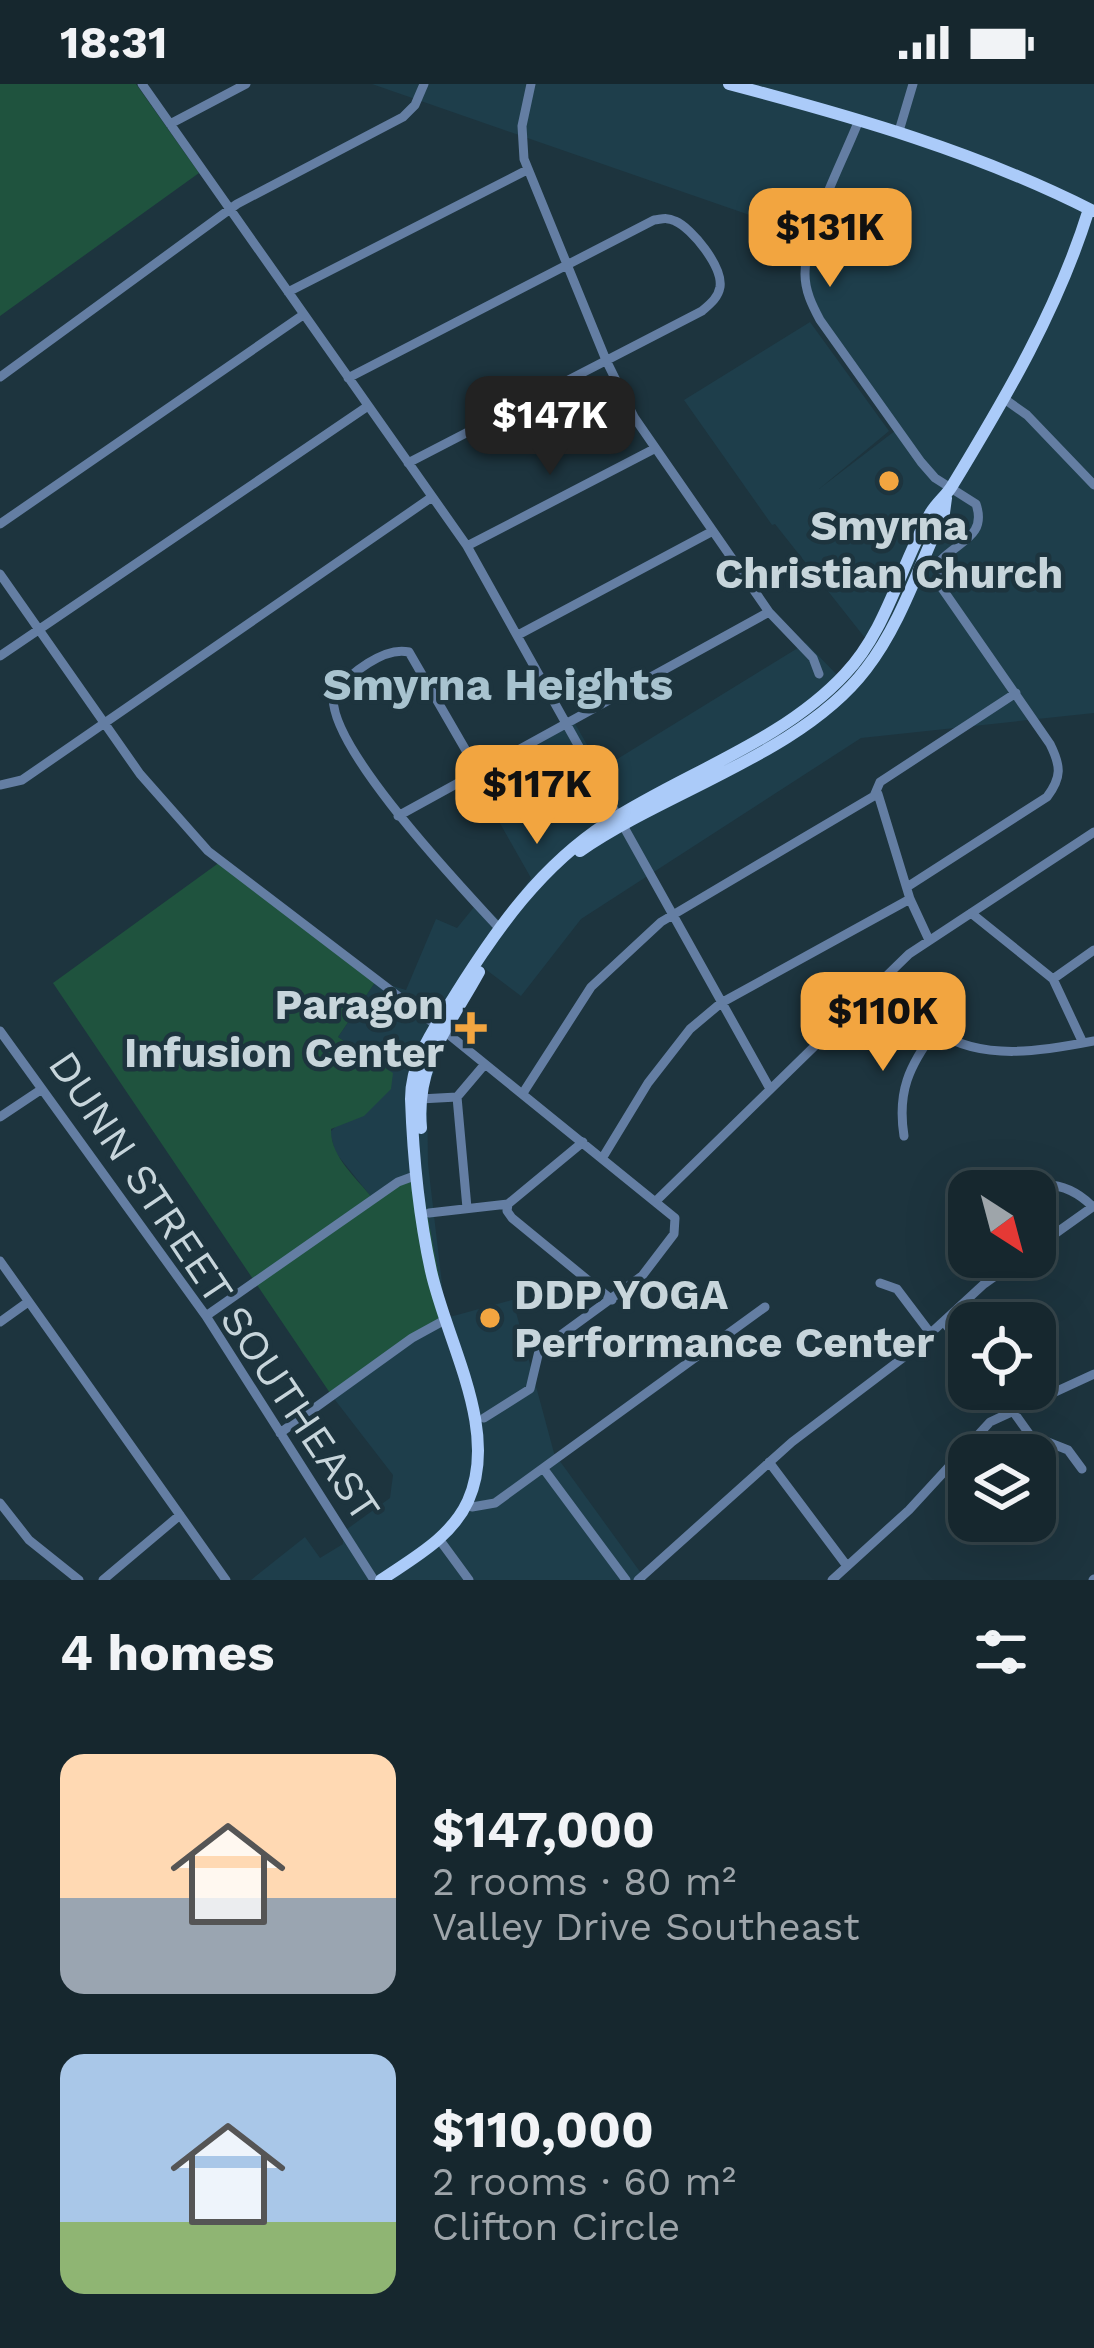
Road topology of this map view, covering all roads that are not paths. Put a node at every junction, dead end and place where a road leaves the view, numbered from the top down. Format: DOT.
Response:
graph roads {
  1 [pos="142,84"];
  2 [pos="246,84"];
  3 [pos="424,84"];
  4 [pos="531,84"];
  5 [pos="729,84"];
  6 [pos="914,84"];
  7 [pos="859,120"];
  8 [pos="170,124"];
  9 [pos="899,130"];
  10 [pos="527,170"];
  11 [pos="1094,194"];
  12 [pos="231,209"];
  13 [pos="1092,210"];
  14 [pos="568,265"];
  15 [pos="288,292"];
  16 [pos="303,315"];
  17 [pos="606,360"];
  18 [pos="0,377"];
  19 [pos="348,378"];
  20 [pos="1003,398"];
  21 [pos="368,406"];
  22 [pos="654,448"];
  23 [pos="408,463"];
  24 [pos="1094,485"];
  25 [pos="949,491"];
  26 [pos="432,497"];
  27 [pos="0,524"];
  28 [pos="711,532"];
  29 [pos="467,546"];
  30 [pos="0,574"];
  31 [pos="769,612"];
  32 [pos="39,631"];
  33 [pos="518,635"];
  34 [pos="0,656"];
  35 [pos="819,674"];
  36 [pos="1016,693"];
  37 [pos="103,722"];
  38 [pos="568,725"];
  39 [pos="479,773"];
  40 [pos="0,785"];
  41 [pos="878,794"];
  42 [pos="398,816"];
  43 [pos="622,821"];
  44 [pos="1094,832"];
  45 [pos="909,893"];
  46 [pos="670,914"];
  47 [pos="971,914"];
  48 [pos="498,927"];
  49 [pos="929,940"];
  50 [pos="1094,950"];
  51 [pos="1052,979"];
  52 [pos="879,980"];
  53 [pos="721,1003"];
  54 [pos="440,1030"];
  55 [pos="934,1030"];
  56 [pos="0,1031"];
  57 [pos="1088,1042"];
  58 [pos="485,1064"];
  59 [pos="769,1088"];
  60 [pos="42,1089"];
  61 [pos="523,1094"];
  62 [pos="457,1096"];
  63 [pos="420,1099"];
  64 [pos="0,1118"];
  65 [pos="904,1136"];
  66 [pos="583,1142"];
  67 [pos="603,1157"];
  68 [pos="418,1175"];
  69 [pos="1056,1186"];
  70 [pos="656,1201"];
  71 [pos="508,1204"];
  72 [pos="1094,1206"];
  73 [pos="467,1208"];
  74 [pos="429,1213"];
  75 [pos="1056,1232"];
  76 [pos="0,1262"];
  77 [pos="992,1278"];
  78 [pos="880,1283"];
  79 [pos="612,1300"];
  80 [pos="28,1302"];
  81 [pos="765,1307"];
  82 [pos="206,1316"];
  83 [pos="443,1321"];
  84 [pos="0,1322"];
  85 [pos="944,1322"];
  86 [pos="948,1327"];
  87 [pos="931,1334"];
  88 [pos="1094,1374"];
  89 [pos="1056,1390"];
  90 [pos="1010,1410"];
  91 [pos="1013,1410"];
  92 [pos="484,1418"];
  93 [pos="280,1433"];
  94 [pos="1032,1434"];
  95 [pos="1056,1448"];
  96 [pos="769,1462"];
  97 [pos="543,1468"];
  98 [pos="1082,1469"];
  99 [pos="0,1503"];
  100 [pos="472,1508"];
  101 [pos="180,1515"];
  102 [pos="441,1542"];
  103 [pos="847,1566"];
  104 [pos="651,1567"];
  105 [pos="79,1580"];
  106 [pos="103,1580"];
  107 [pos="226,1580"];
  108 [pos="377,1580"];
  109 [pos="394,1580"];
  110 [pos="469,1580"];
  111 [pos="626,1580"];
  112 [pos="638,1580"];
  113 [pos="661,1580"];
  114 [pos="832,1580"];
  1 -- 8 [label="street"];
  2 -- 8 [label="street"];
  3 -- 12 [label="street"];
  4 -- 10 [label="street"];
  5 -- 7 [label="main road"];
  6 -- 9 [label="street"];
  7 -- 9 [label="main road"];
  7 -- 25 [label="street"];
  8 -- 12 [label="street"];
  9 -- 13 [label="main road"];
  10 -- 14 [label="street"];
  10 -- 15 [label="street"];
  11 -- 13 [label="street"];
  12 -- 15 [label="street"];
  12 -- 18 [label="street"];
  13 -- 20 [label="main road"];
  14 -- 17 [label="street"];
  14 -- 17 [label="street"];
  14 -- 19 [label="street"];
  15 -- 16 [label="street"];
  16 -- 19 [label="street"];
  16 -- 27 [label="street"];
  17 -- 22 [label="street"];
  17 -- 23 [label="street"];
  19 -- 21 [label="street"];
  20 -- 24 [label="street"];
  20 -- 25 [label="main road"];
  21 -- 23 [label="street"];
  21 -- 32 [label="street"];
  22 -- 28 [label="street"];
  22 -- 29 [label="street"];
  23 -- 26 [label="street"];
  25 -- 36 [label="street"];
  25 -- 43 [label="main road"];
  26 -- 29 [label="street"];
  26 -- 37 [label="street"];
  28 -- 31 [label="street"];
  28 -- 33 [label="street"];
  29 -- 33 [label="street"];
  30 -- 32 [label="street"];
  31 -- 35 [label="street"];
  31 -- 38 [label="street"];
  32 -- 34 [label="street"];
  32 -- 37 [label="street"];
  33 -- 38 [label="street"];
  36 -- 41 [label="street"];
  36 -- 45 [label="street"];
  37 -- 40 [label="street"];
  37 -- 54 [label="street"];
  38 -- 39 [label="street"];
  38 -- 43 [label="street"];
  39 -- 42 [label="street"];
  39 -- 42 [label="street"];
  41 -- 45 [label="street"];
  41 -- 46 [label="street"];
  42 -- 48 [label="street"];
  43 -- 46 [label="street"];
  43 -- 48 [label="main road"];
  43 -- 54 [label="main road"];
  44 -- 47 [label="street"];
  45 -- 49 [label="street"];
  45 -- 53 [label="street"];
  46 -- 53 [label="street"];
  46 -- 61 [label="street"];
  47 -- 49 [label="street"];
  47 -- 51 [label="street"];
  48 -- 54 [label="main road"];
  49 -- 52 [label="street"];
  50 -- 51 [label="street"];
  51 -- 57 [label="street"];
  52 -- 55 [label="street"];
  52 -- 59 [label="street"];
  53 -- 59 [label="street"];
  53 -- 67 [label="street"];
  54 -- 58 [label="street"];
  54 -- 63 [label="main road"];
  54 -- 68 [label="main road"];
  55 -- 57 [label="street"];
  55 -- 65 [label="street"];
  56 -- 60 [label="street, DUNN STREET SOUTHEAST"];
  58 -- 61 [label="street"];
  58 -- 62 [label="street"];
  59 -- 70 [label="street"];
  60 -- 64 [label="street"];
  60 -- 82 [label="street, DUNN STREET SOUTHEAST"];
  61 -- 66 [label="street"];
  62 -- 63 [label="street"];
  62 -- 73 [label="street"];
  63 -- 74 [label="main road"];
  66 -- 67 [label="street"];
  66 -- 71 [label="street"];
  67 -- 70 [label="street"];
  68 -- 82 [label="street"];
  68 -- 83 [label="main road"];
  69 -- 72 [label="street"];
  70 -- 79 [label="street"];
  71 -- 73 [label="street"];
  71 -- 79 [label="street"];
  72 -- 75 [label="street"];
  73 -- 74 [label="street"];
  74 -- 92 [label="main road"];
  76 -- 80 [label="street"];
  77 -- 85 [label="street"];
  78 -- 87 [label="street"];
  79 -- 92 [label="street"];
  80 -- 84 [label="street"];
  80 -- 101 [label="street"];
  81 -- 97 [label="street"];
  82 -- 93 [label="street, DUNN STREET SOUTHEAST"];
  83 -- 93 [label="street"];
  83 -- 102 [label="main road"];
  85 -- 86 [label="street"];
  85 -- 87 [label="street"];
  87 -- 96 [label="street"];
  88 -- 89 [label="street"];
  90 -- 103 [label="street"];
  91 -- 94 [label="street"];
  92 -- 100 [label="main road"];
  93 -- 108 [label="street, DUNN STREET SOUTHEAST"];
  95 -- 98 [label="street"];
  96 -- 103 [label="street"];
  96 -- 104 [label="street"];
  97 -- 100 [label="street"];
  97 -- 111 [label="street"];
  99 -- 105 [label="street"];
  100 -- 102 [label="main road"];
  101 -- 106 [label="street"];
  101 -- 107 [label="street"];
  102 -- 108 [label="main road"];
  102 -- 109 [label="main road"];
  102 -- 110 [label="street"];
  103 -- 114 [label="street"];
  104 -- 112 [label="street"];
  104 -- 113 [label="street"];
}
